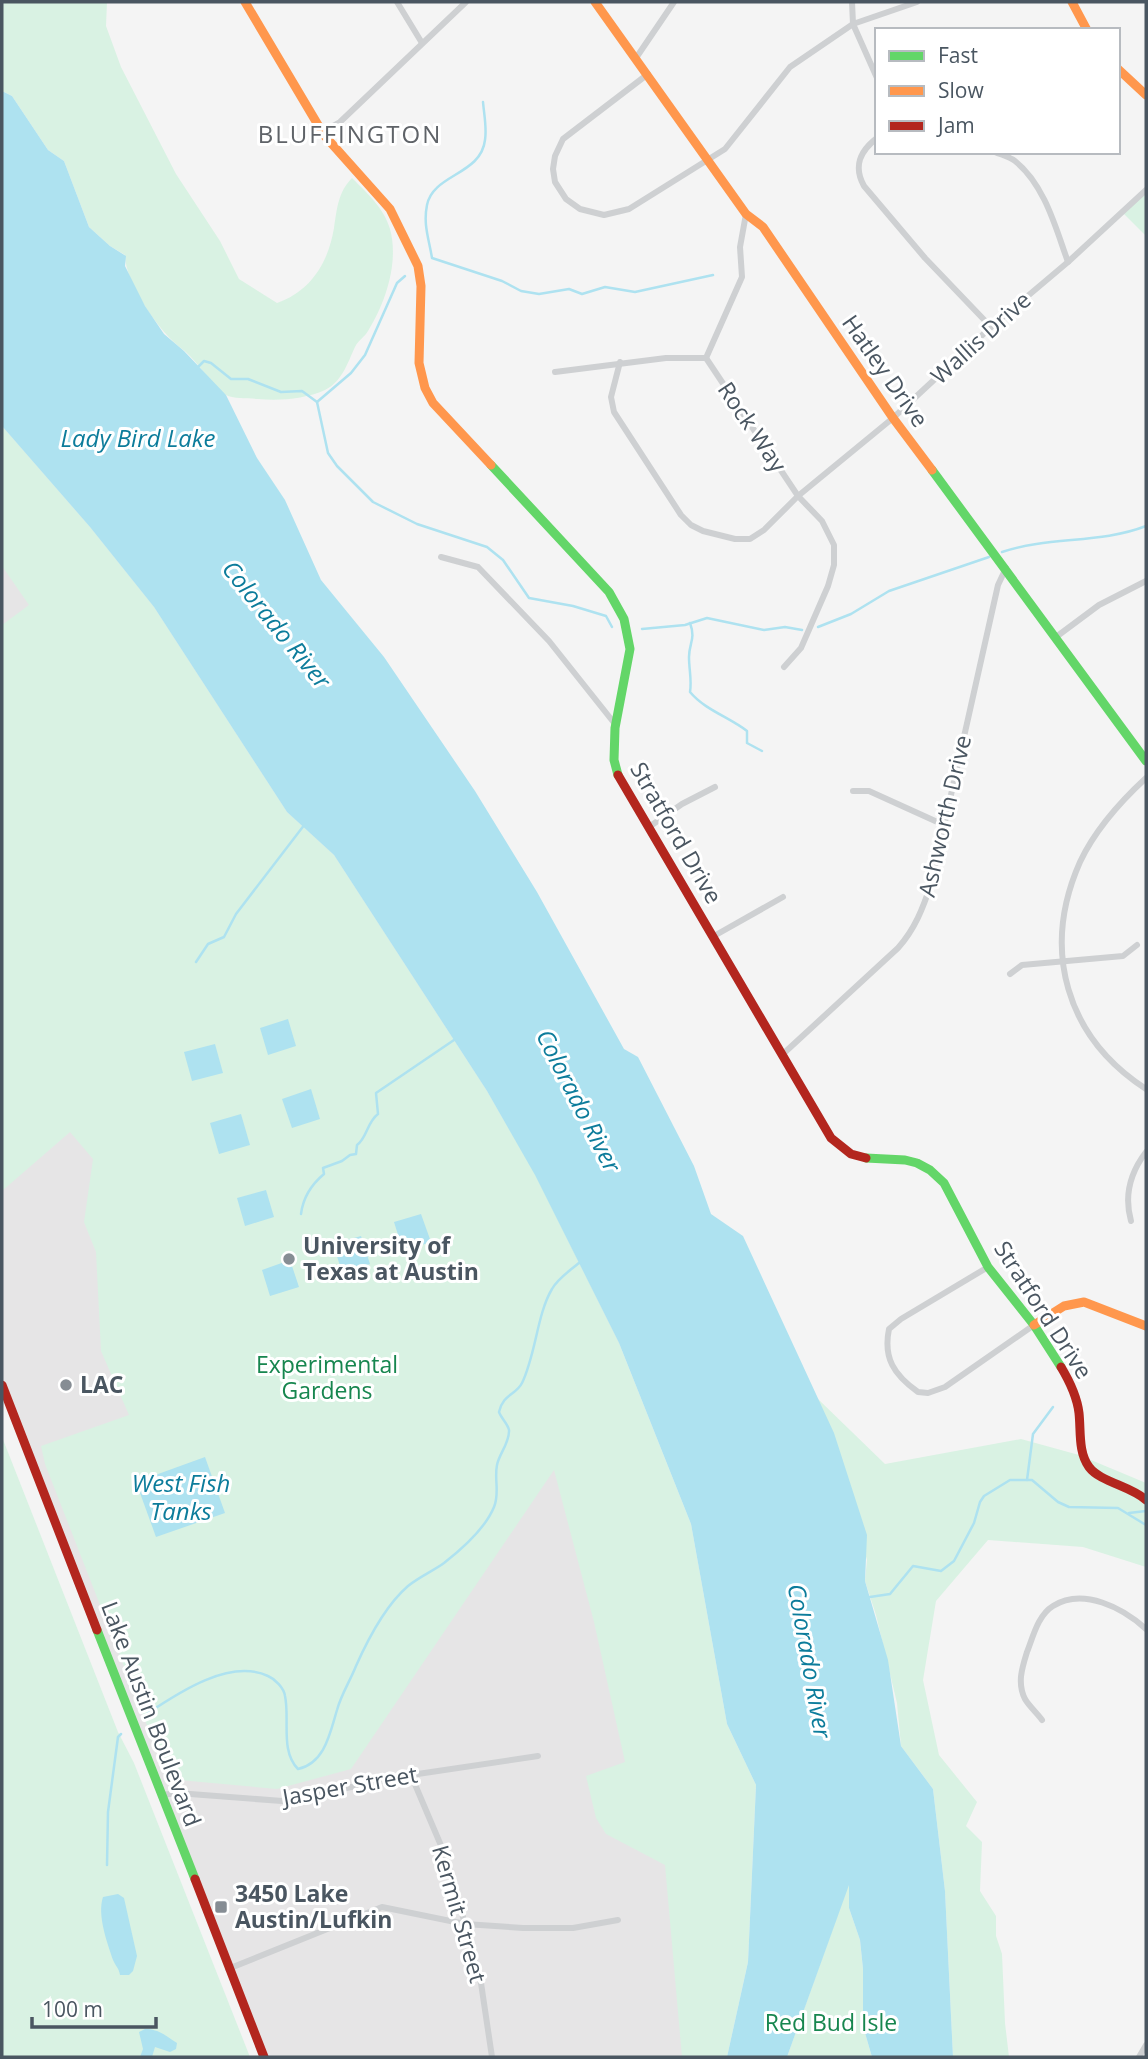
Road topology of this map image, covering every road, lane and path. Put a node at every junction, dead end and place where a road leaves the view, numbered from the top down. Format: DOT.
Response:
graph roads {
  1 [pos="245,2"];
  2 [pos="397,2"];
  3 [pos="466,2"];
  4 [pos="595,2"];
  5 [pos="674,2"];
  6 [pos="852,2"];
  7 [pos="917,2"];
  8 [pos="1072,2"];
  9 [pos="853,24"];
  10 [pos="1086,28"];
  11 [pos="422,43"];
  12 [pos="636,58"];
  13 [pos="1120,71"];
  14 [pos="648,74"];
  15 [pos="875,74"];
  16 [pos="1146,95"];
  17 [pos="322,132"];
  18 [pos="875,140"];
  19 [pos="999,154"];
  20 [pos="706,160"];
  21 [pos="1146,190"];
  22 [pos="746,214"];
  23 [pos="1068,262"];
  24 [pos="991,327"];
  25 [pos="706,358"];
  26 [pos="620,362"];
  27 [pos="555,372"];
  28 [pos="893,418"];
  29 [pos="798,496"];
  30 [pos="441,557"];
  31 [pos="1006,568"];
  32 [pos="1146,581"];
  33 [pos="1056,637"];
  34 [pos="785,667"];
  35 [pos="615,724"];
  36 [pos="1146,761"];
  37 [pos="1146,778"];
  38 [pos="715,786"];
  39 [pos="853,790"];
  40 [pos="944,825"];
  41 [pos="649,827"];
  42 [pos="783,897"];
  43 [pos="714,936"];
  44 [pos="1137,945"];
  45 [pos="1063,962"];
  46 [pos="1010,974"];
  47 [pos="783,1054"];
  48 [pos="1146,1088"];
  49 [pos="1146,1152"];
  50 [pos="1131,1221"];
  51 [pos="988,1267"];
  52 [pos="1034,1325"];
  53 [pos="1146,1326"];
  54 [pos="2,1385"];
  55 [pos="1146,1500"];
  56 [pos="1146,1629"];
  57 [pos="1042,1720"];
  58 [pos="538,1756"];
  59 [pos="411,1775"];
  60 [pos="162,1795"];
  61 [pos="618,1920"];
  62 [pos="465,1924"];
  63 [pos="228,1969"];
  64 [pos="1146,2045"];
  65 [pos="264,2057"];
  66 [pos="492,2057"];
  67 [pos="1139,2057"];
  1 -- 17 [label="street, Stratford Drive"];
  2 -- 11 [label="street"];
  3 -- 11 [label="street"];
  4 -- 12 [label="street, Hatley Drive"];
  5 -- 12 [label="street"];
  6 -- 9 [label="street"];
  7 -- 9 [label="street"];
  8 -- 10 [label="street"];
  9 -- 15 [label="street"];
  9 -- 20 [label="street"];
  11 -- 17 [label="street"];
  12 -- 14 [label="street, Hatley Drive"];
  13 -- 16 [label="street"];
  14 -- 20 [label="street, Hatley Drive"];
  14 -- 20 [label="street"];
  17 -- 35 [label="street, Stratford Drive"];
  18 -- 24 [label="street"];
  19 -- 23 [label="street"];
  20 -- 22 [label="street, Hatley Drive"];
  21 -- 23 [label="street, Wallis Drive"];
  22 -- 25 [label="street"];
  22 -- 28 [label="street, Hatley Drive"];
  23 -- 24 [label="street, Wallis Drive"];
  24 -- 28 [label="street, Wallis Drive"];
  25 -- 26 [label="street"];
  25 -- 29 [label="street, Rock Way"];
  26 -- 27 [label="street"];
  26 -- 29 [label="street, Wallis Drive"];
  28 -- 29 [label="street, Wallis Drive"];
  28 -- 31 [label="street, Hatley Drive"];
  29 -- 34 [label="street, Rock Way"];
  30 -- 35 [label="street"];
  31 -- 33 [label="street, Hatley Drive"];
  31 -- 40 [label="street, Ashworth Drive"];
  32 -- 33 [label="street"];
  33 -- 36 [label="street, Hatley Drive"];
  35 -- 41 [label="street, Stratford Drive"];
  37 -- 45 [label="street"];
  38 -- 41 [label="street"];
  39 -- 40 [label="street"];
  40 -- 47 [label="street, Ashworth Drive"];
  41 -- 43 [label="street, Stratford Drive"];
  42 -- 43 [label="street"];
  43 -- 47 [label="street, Stratford Drive"];
  44 -- 45 [label="street"];
  45 -- 46 [label="street"];
  45 -- 48 [label="street"];
  47 -- 51 [label="street, Stratford Drive"];
  49 -- 50 [label="street"];
  51 -- 52 [label="street, Stratford Drive"];
  51 -- 52 [label="street"];
  52 -- 53 [label="street"];
  52 -- 55 [label="street, Stratford Drive"];
  54 -- 60 [label="street, Lake Austin Boulevard"];
  56 -- 57 [label="street"];
  58 -- 59 [label="street, Jasper Street"];
  59 -- 60 [label="street, Jasper Street"];
  59 -- 62 [label="street, Kermit Street"];
  60 -- 63 [label="street, Lake Austin Boulevard"];
  61 -- 62 [label="street"];
  62 -- 63 [label="street"];
  62 -- 66 [label="street, Kermit Street"];
  63 -- 65 [label="street, Lake Austin Boulevard"];
  64 -- 67 [label="street"];
}
